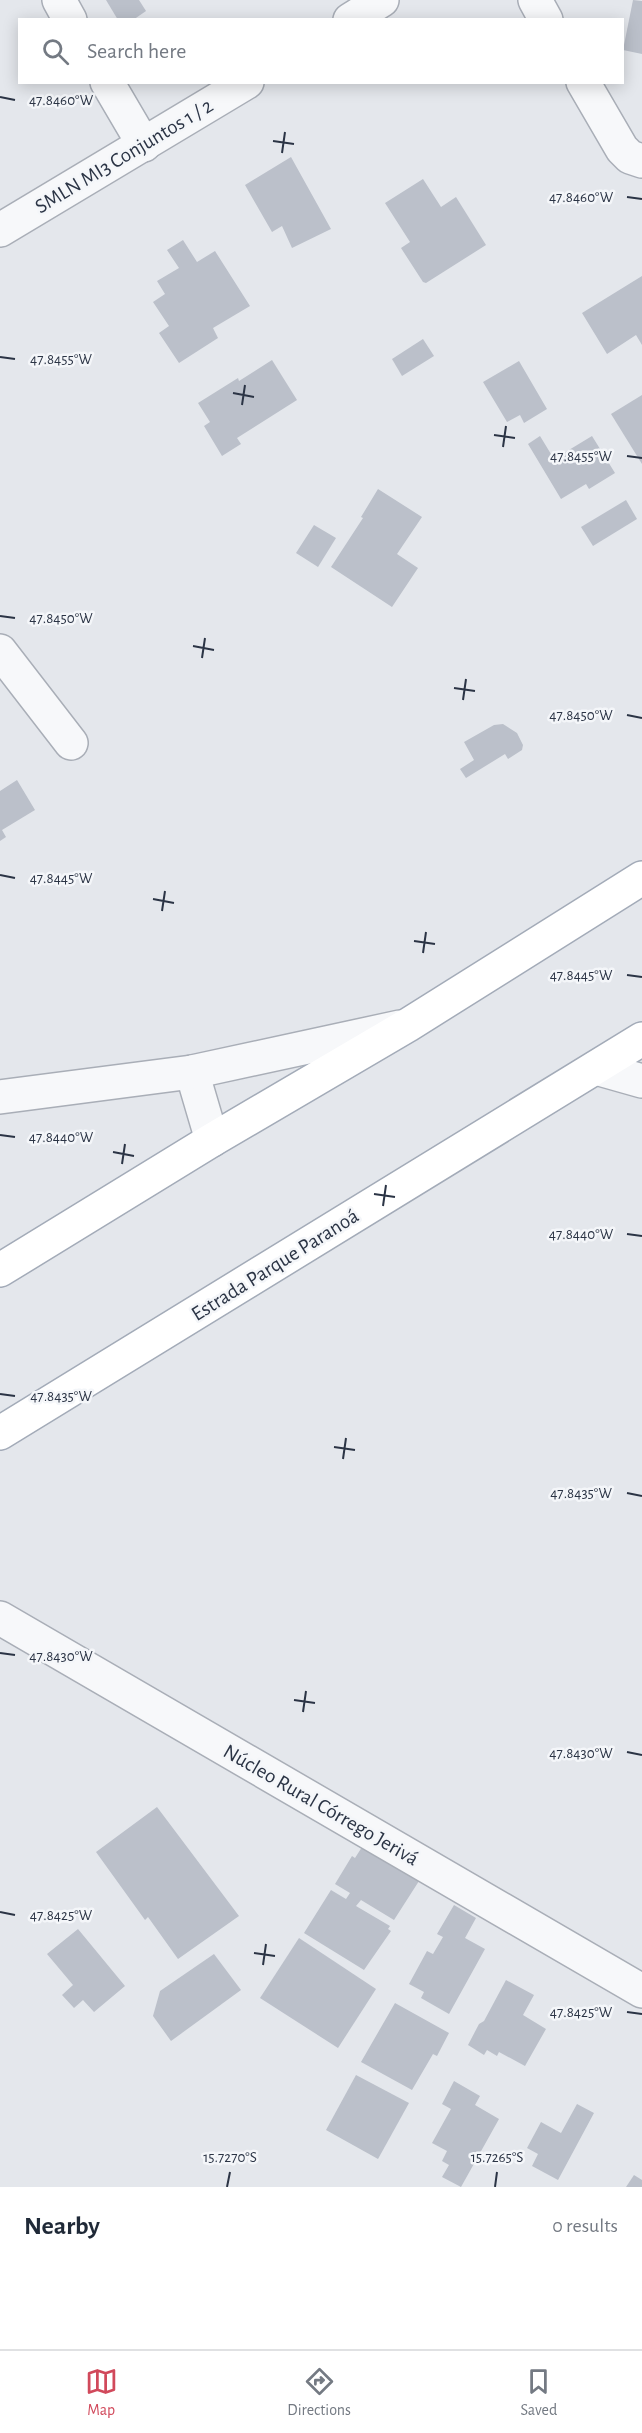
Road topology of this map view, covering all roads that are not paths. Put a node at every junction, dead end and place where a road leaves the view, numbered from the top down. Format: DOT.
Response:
graph roads {
  1 [pos="59,0"];
  2 [pos="382,0"];
  3 [pos="535,0"];
  4 [pos="69,18"];
  5 [pos="353,18"];
  6 [pos="545,18"];
  7 [pos="108,84"];
  8 [pos="244,84"];
  9 [pos="584,84"];
  10 [pos="144,146"];
  11 [pos="642,161"];
  12 [pos="0,230"];
  13 [pos="0,651"];
  14 [pos="70,743"];
  15 [pos="642,878"];
  16 [pos="408,1025"];
  17 [pos="642,1039"];
  18 [pos="596,1068"];
  19 [pos="192,1072"];
  20 [pos="642,1081"];
  21 [pos="0,1097"];
  22 [pos="212,1140"];
  23 [pos="0,1270"];
  24 [pos="0,1433"];
  25 [pos="0,1618"];
  26 [pos="642,1991"];
  1 -- 4 [label="street"];
  2 -- 5 [label="street"];
  3 -- 6 [label="street"];
  7 -- 10 [label="street"];
  8 -- 10 [label="street, SMLN MI3 Conjuntos 1 / 2"];
  9 -- 11 [label="street"];
  10 -- 12 [label="street, SMLN MI3 Conjuntos 1 / 2"];
  13 -- 14 [label="street"];
  15 -- 16 [label="main road"];
  16 -- 19 [label="street"];
  16 -- 22 [label="main road"];
  17 -- 18 [label="main road, Estrada Parque Paranoá"];
  18 -- 20 [label="street"];
  18 -- 24 [label="main road, Estrada Parque Paranoá"];
  19 -- 21 [label="street"];
  19 -- 22 [label="street"];
  22 -- 23 [label="main road"];
  25 -- 26 [label="street, Núcleo Rural Córrego Jerivá"];
}
